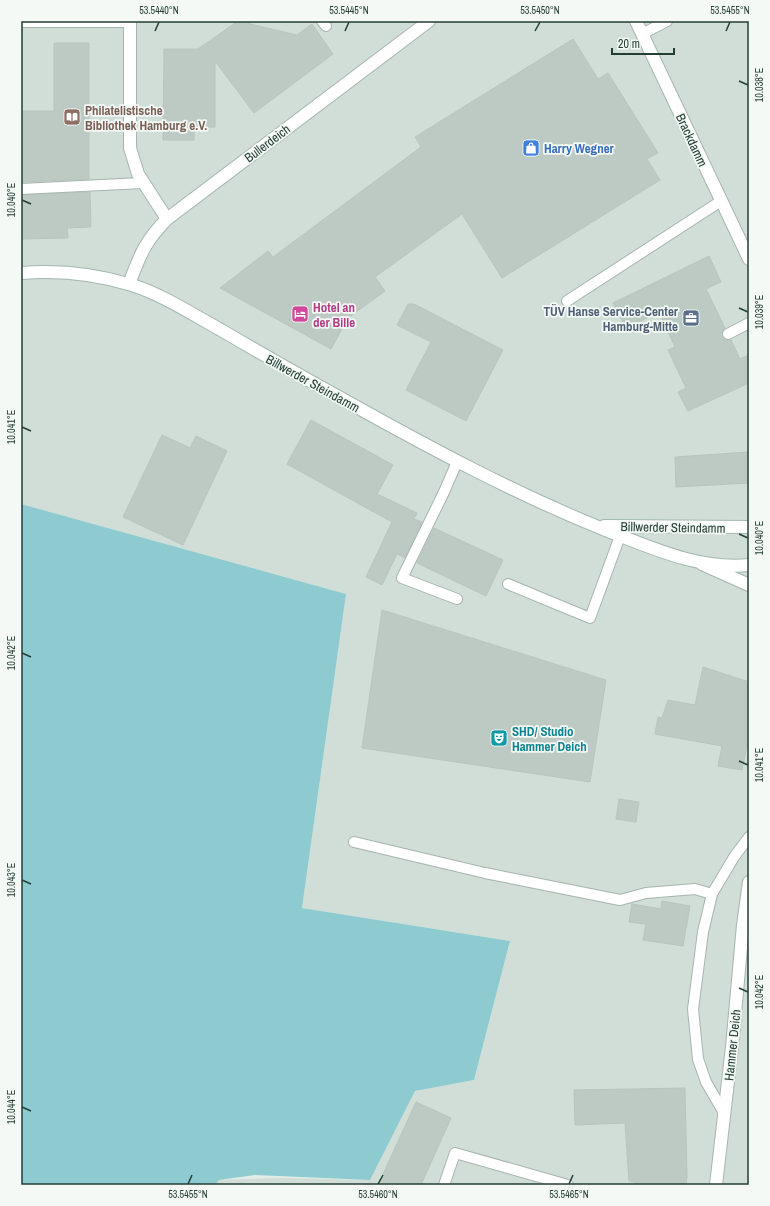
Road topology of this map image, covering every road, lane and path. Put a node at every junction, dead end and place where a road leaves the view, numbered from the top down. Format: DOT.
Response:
graph roads {
  1 [pos="130,21"];
  2 [pos="428,21"];
  3 [pos="636,21"];
  4 [pos="667,21"];
  5 [pos="21,22"];
  6 [pos="413,25"];
  7 [pos="642,34"];
  8 [pos="143,183"];
  9 [pos="21,189"];
  10 [pos="721,201"];
  11 [pos="168,219"];
  12 [pos="749,259"];
  13 [pos="21,273"];
  14 [pos="129,284"];
  15 [pos="567,301"];
  16 [pos="749,323"];
  17 [pos="728,334"];
  18 [pos="457,462"];
  19 [pos="597,526"];
  20 [pos="749,527"];
  21 [pos="620,536"];
  22 [pos="699,562"];
  23 [pos="749,565"];
  24 [pos="508,584"];
  25 [pos="749,585"];
  26 [pos="457,599"];
  27 [pos="749,837"];
  28 [pos="354,842"];
  29 [pos="749,882"];
  30 [pos="712,894"];
  31 [pos="746,926"];
  32 [pos="724,1113"];
  33 [pos="444,1185"];
  34 [pos="568,1185"];
  35 [pos="716,1185"];
  1 -- 5 [label="lane"];
  1 -- 8 [label="street"];
  2 -- 6 [label="street, Bullerdeich"];
  3 -- 7 [label="street, Brackdamm"];
  4 -- 7 [label="lane"];
  6 -- 11 [label="street, Bullerdeich"];
  7 -- 10 [label="street, Brackdamm"];
  8 -- 9 [label="lane"];
  8 -- 11 [label="street"];
  10 -- 12 [label="street, Brackdamm"];
  10 -- 15 [label="lane"];
  11 -- 14 [label="street, Bullerdeich"];
  13 -- 14 [label="street, Billwerder Steindamm"];
  14 -- 18 [label="street, Billwerder Steindamm"];
  16 -- 17 [label="lane"];
  18 -- 19 [label="street, Billwerder Steindamm"];
  18 -- 26 [label="lane"];
  19 -- 20 [label="street, Billwerder Steindamm"];
  19 -- 21 [label="street, Billwerder Steindamm"];
  21 -- 22 [label="street, Billwerder Steindamm"];
  21 -- 24 [label="lane"];
  22 -- 23 [label="street, Billwerder Steindamm"];
  22 -- 25 [label="street"];
  27 -- 30 [label="lane"];
  28 -- 30 [label="lane"];
  29 -- 31 [label="street, Hammer Deich"];
  30 -- 32 [label="lane"];
  31 -- 32 [label="street, Hammer Deich"];
  32 -- 35 [label="street, Hammer Deich"];
  33 -- 34 [label="lane"];
}
